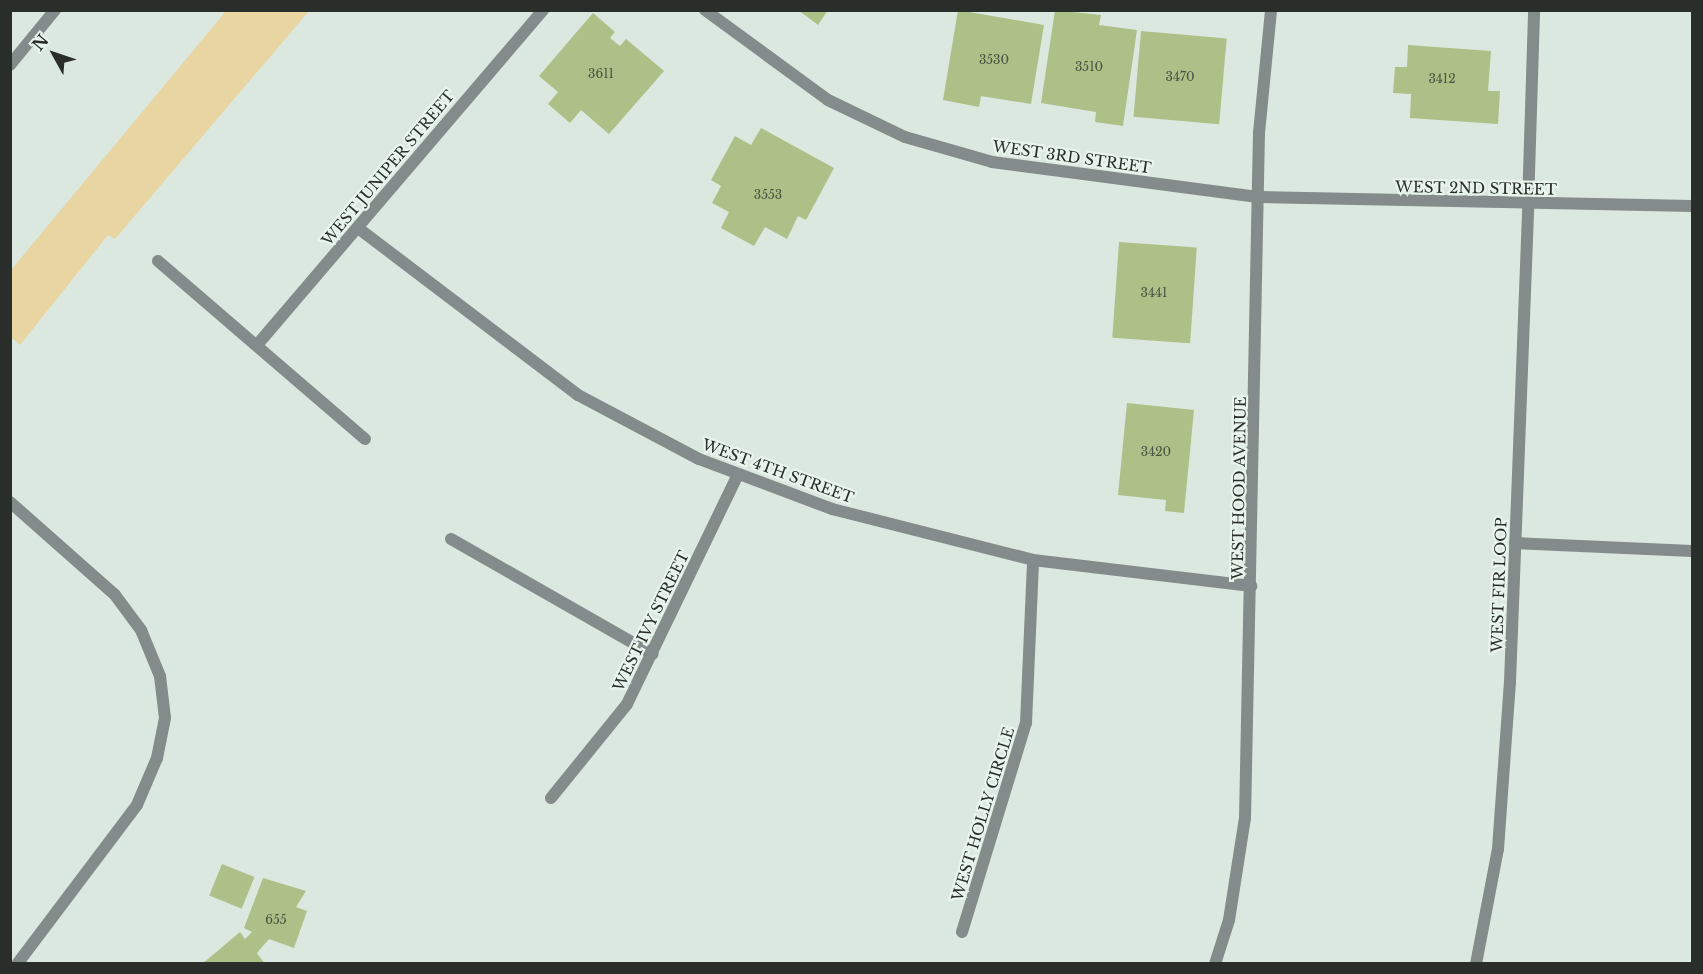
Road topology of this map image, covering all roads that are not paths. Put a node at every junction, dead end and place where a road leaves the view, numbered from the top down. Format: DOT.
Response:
graph roads {
  1 [pos="55,10"];
  2 [pos="543,10"];
  3 [pos="705,10"];
  4 [pos="1271,10"];
  5 [pos="1534,10"];
  6 [pos="10,65"];
  7 [pos="1258,197"];
  8 [pos="1528,205"];
  9 [pos="1692,206"];
  10 [pos="358,228"];
  11 [pos="158,261"];
  12 [pos="257,345"];
  13 [pos="365,439"];
  14 [pos="738,474"];
  15 [pos="10,502"];
  16 [pos="452,539"];
  17 [pos="1515,543"];
  18 [pos="1692,551"];
  19 [pos="1034,560"];
  20 [pos="1251,586"];
  21 [pos="653,654"];
  22 [pos="551,798"];
  23 [pos="962,932"];
  24 [pos="17,963"];
  25 [pos="1215,963"];
  26 [pos="1476,963"];
  1 -- 6 [label="street"];
  2 -- 10 [label="street, WEST JUNIPER STREET"];
  3 -- 7 [label="street, WEST 3RD STREET"];
  4 -- 7 [label="street, WEST HOOD AVENUE"];
  5 -- 8 [label="street, WEST FIR LOOP"];
  7 -- 8 [label="street, WEST 2ND STREET"];
  7 -- 20 [label="street, WEST HOOD AVENUE"];
  8 -- 9 [label="street, WEST 2ND STREET"];
  8 -- 17 [label="street, WEST FIR LOOP"];
  10 -- 12 [label="street, WEST JUNIPER STREET"];
  10 -- 14 [label="street, WEST 4TH STREET"];
  11 -- 12 [label="street"];
  12 -- 13 [label="street"];
  14 -- 19 [label="street, WEST 4TH STREET"];
  14 -- 21 [label="street, WEST IVY STREET"];
  15 -- 24 [label="street"];
  16 -- 21 [label="street"];
  17 -- 18 [label="street"];
  17 -- 26 [label="street, WEST FIR LOOP"];
  19 -- 20 [label="street, WEST 4TH STREET"];
  19 -- 23 [label="street, WEST HOLLY CIRCLE"];
  20 -- 25 [label="street, WEST HOOD AVENUE"];
  21 -- 22 [label="street, WEST IVY STREET"];
}
